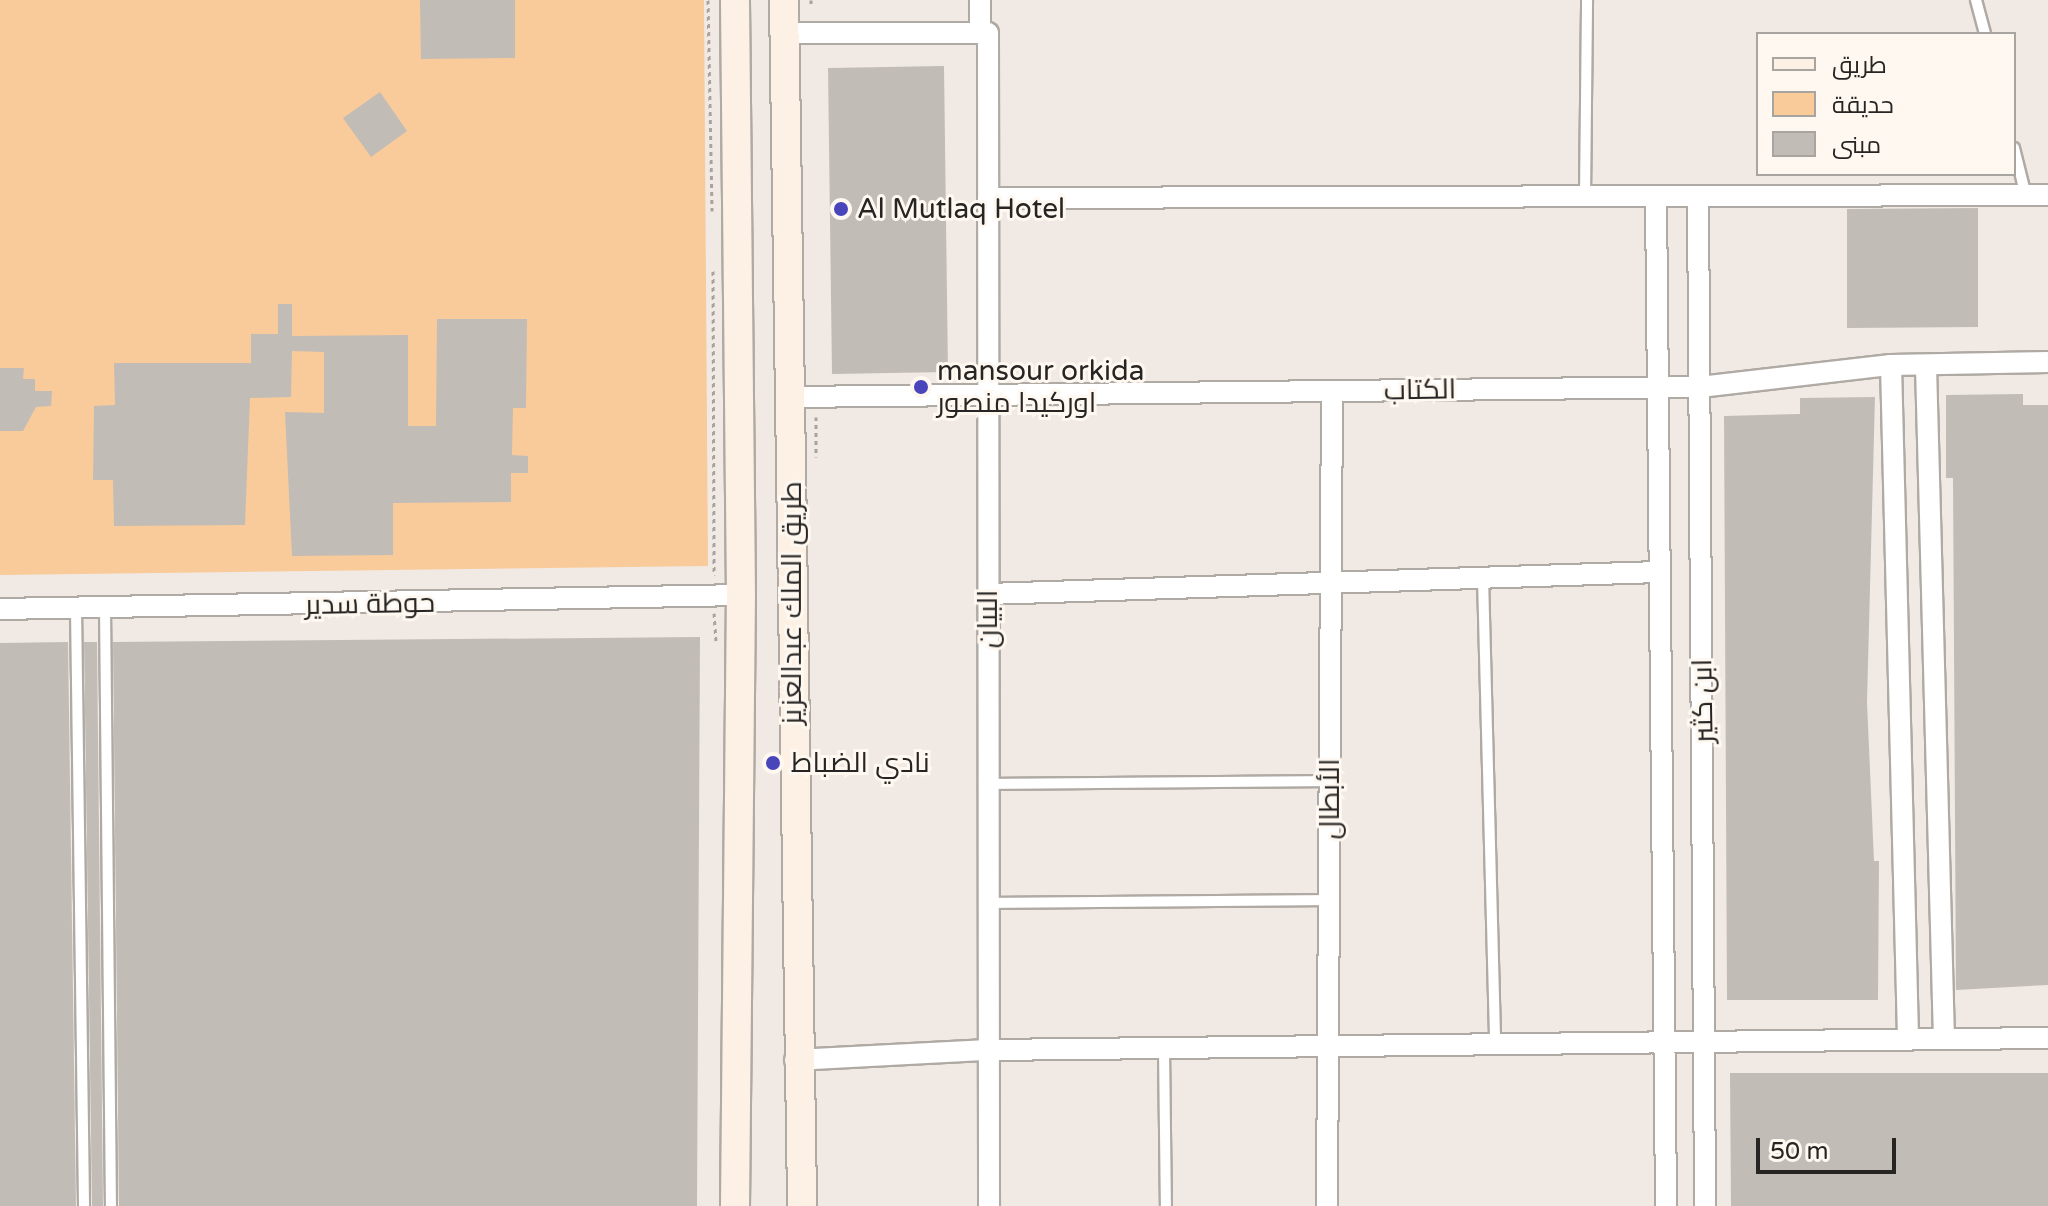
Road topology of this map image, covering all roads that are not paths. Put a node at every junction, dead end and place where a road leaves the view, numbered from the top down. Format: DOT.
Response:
graph roads {
  1 [pos="735,0"];
  2 [pos="980,0"];
  3 [pos="1587,0"];
  4 [pos="1976,0"];
  5 [pos="798,4"];
  6 [pos="1984,32"];
  7 [pos="785,33"];
  8 [pos="984,33"];
  9 [pos="2016,156"];
  10 [pos="2048,195"];
  11 [pos="2026,196"];
  12 [pos="1585,197"];
  13 [pos="1656,197"];
  14 [pos="1698,197"];
  15 [pos="988,198"];
  16 [pos="2048,362"];
  17 [pos="1891,365"];
  18 [pos="1926,366"];
  19 [pos="1657,386"];
  20 [pos="1700,387"];
  21 [pos="1332,391"];
  22 [pos="988,394"];
  23 [pos="791,397"];
  24 [pos="1659,572"];
  25 [pos="1483,578"];
  26 [pos="1331,583"];
  27 [pos="988,594"];
  28 [pos="741,595"];
  29 [pos="105,607"];
  30 [pos="76,608"];
  31 [pos="0,609"];
  32 [pos="1330,781"];
  33 [pos="988,784"];
  34 [pos="1329,900"];
  35 [pos="988,903"];
  36 [pos="1908,1038"];
  37 [pos="1944,1038"];
  38 [pos="2048,1038"];
  39 [pos="1664,1040"];
  40 [pos="1707,1040"];
  41 [pos="1495,1044"];
  42 [pos="1328,1047"];
  43 [pos="1164,1049"];
  44 [pos="988,1050"];
  45 [pos="795,1060"];
  46 [pos="84,1206"];
  47 [pos="111,1206"];
  48 [pos="735,1206"];
  49 [pos="802,1206"];
  50 [pos="989,1206"];
  51 [pos="1166,1206"];
  52 [pos="1327,1206"];
  53 [pos="1666,1206"];
  54 [pos="1705,1206"];
  1 -- 28 [label="main road, طريق الملك عبدالعزيز"];
  2 -- 8 [label="street, البيان"];
  3 -- 12 [label="lane"];
  4 -- 6 [label="lane"];
  5 -- 7 [label="main road, طريق الملك عبدالعزيز"];
  7 -- 8 [label="street"];
  7 -- 23 [label="main road, طريق الملك عبدالعزيز"];
  8 -- 15 [label="street, البيان"];
  9 -- 11 [label="lane"];
  10 -- 11 [label="street"];
  11 -- 14 [label="street"];
  12 -- 13 [label="street"];
  12 -- 15 [label="street"];
  13 -- 14 [label="street"];
  13 -- 19 [label="street, ابن كثير"];
  14 -- 20 [label="street, ابن كثير"];
  15 -- 22 [label="street, البيان"];
  16 -- 18 [label="street, الكتاب"];
  17 -- 18 [label="street, الكتاب"];
  17 -- 20 [label="street, الكتاب"];
  17 -- 36 [label="street"];
  18 -- 37 [label="street"];
  19 -- 20 [label="street, الكتاب"];
  19 -- 21 [label="street, الكتاب"];
  19 -- 24 [label="street, ابن كثير"];
  20 -- 40 [label="street, ابن كثير"];
  21 -- 22 [label="street, الكتاب"];
  21 -- 26 [label="street, الأبطال"];
  22 -- 23 [label="street, الكتاب"];
  22 -- 27 [label="street, البيان"];
  23 -- 45 [label="main road, طريق الملك عبدالعزيز"];
  24 -- 25 [label="street"];
  24 -- 39 [label="street, ابن كثير"];
  25 -- 26 [label="street"];
  25 -- 41 [label="lane"];
  26 -- 27 [label="street"];
  26 -- 32 [label="street, الأبطال"];
  27 -- 33 [label="street, البيان"];
  28 -- 29 [label="street, حوطة سدير"];
  28 -- 48 [label="main road, طريق الملك عبدالعزيز"];
  29 -- 30 [label="street, حوطة سدير"];
  29 -- 47 [label="lane"];
  30 -- 31 [label="street, حوطة سدير"];
  30 -- 46 [label="lane"];
  32 -- 33 [label="lane"];
  32 -- 34 [label="street, الأبطال"];
  33 -- 35 [label="street, البيان"];
  34 -- 35 [label="lane"];
  34 -- 42 [label="street, الأبطال"];
  35 -- 44 [label="street, البيان"];
  36 -- 37 [label="street"];
  36 -- 40 [label="street"];
  37 -- 38 [label="street"];
  39 -- 40 [label="street"];
  39 -- 41 [label="street"];
  39 -- 53 [label="street, ابن كثير"];
  40 -- 54 [label="street, ابن كثير"];
  41 -- 42 [label="street"];
  42 -- 43 [label="street"];
  42 -- 52 [label="street, الأبطال"];
  43 -- 44 [label="street"];
  43 -- 51 [label="lane"];
  44 -- 45 [label="street"];
  44 -- 50 [label="street, البيان"];
  45 -- 49 [label="main road, طريق الملك عبدالعزيز"];
}
